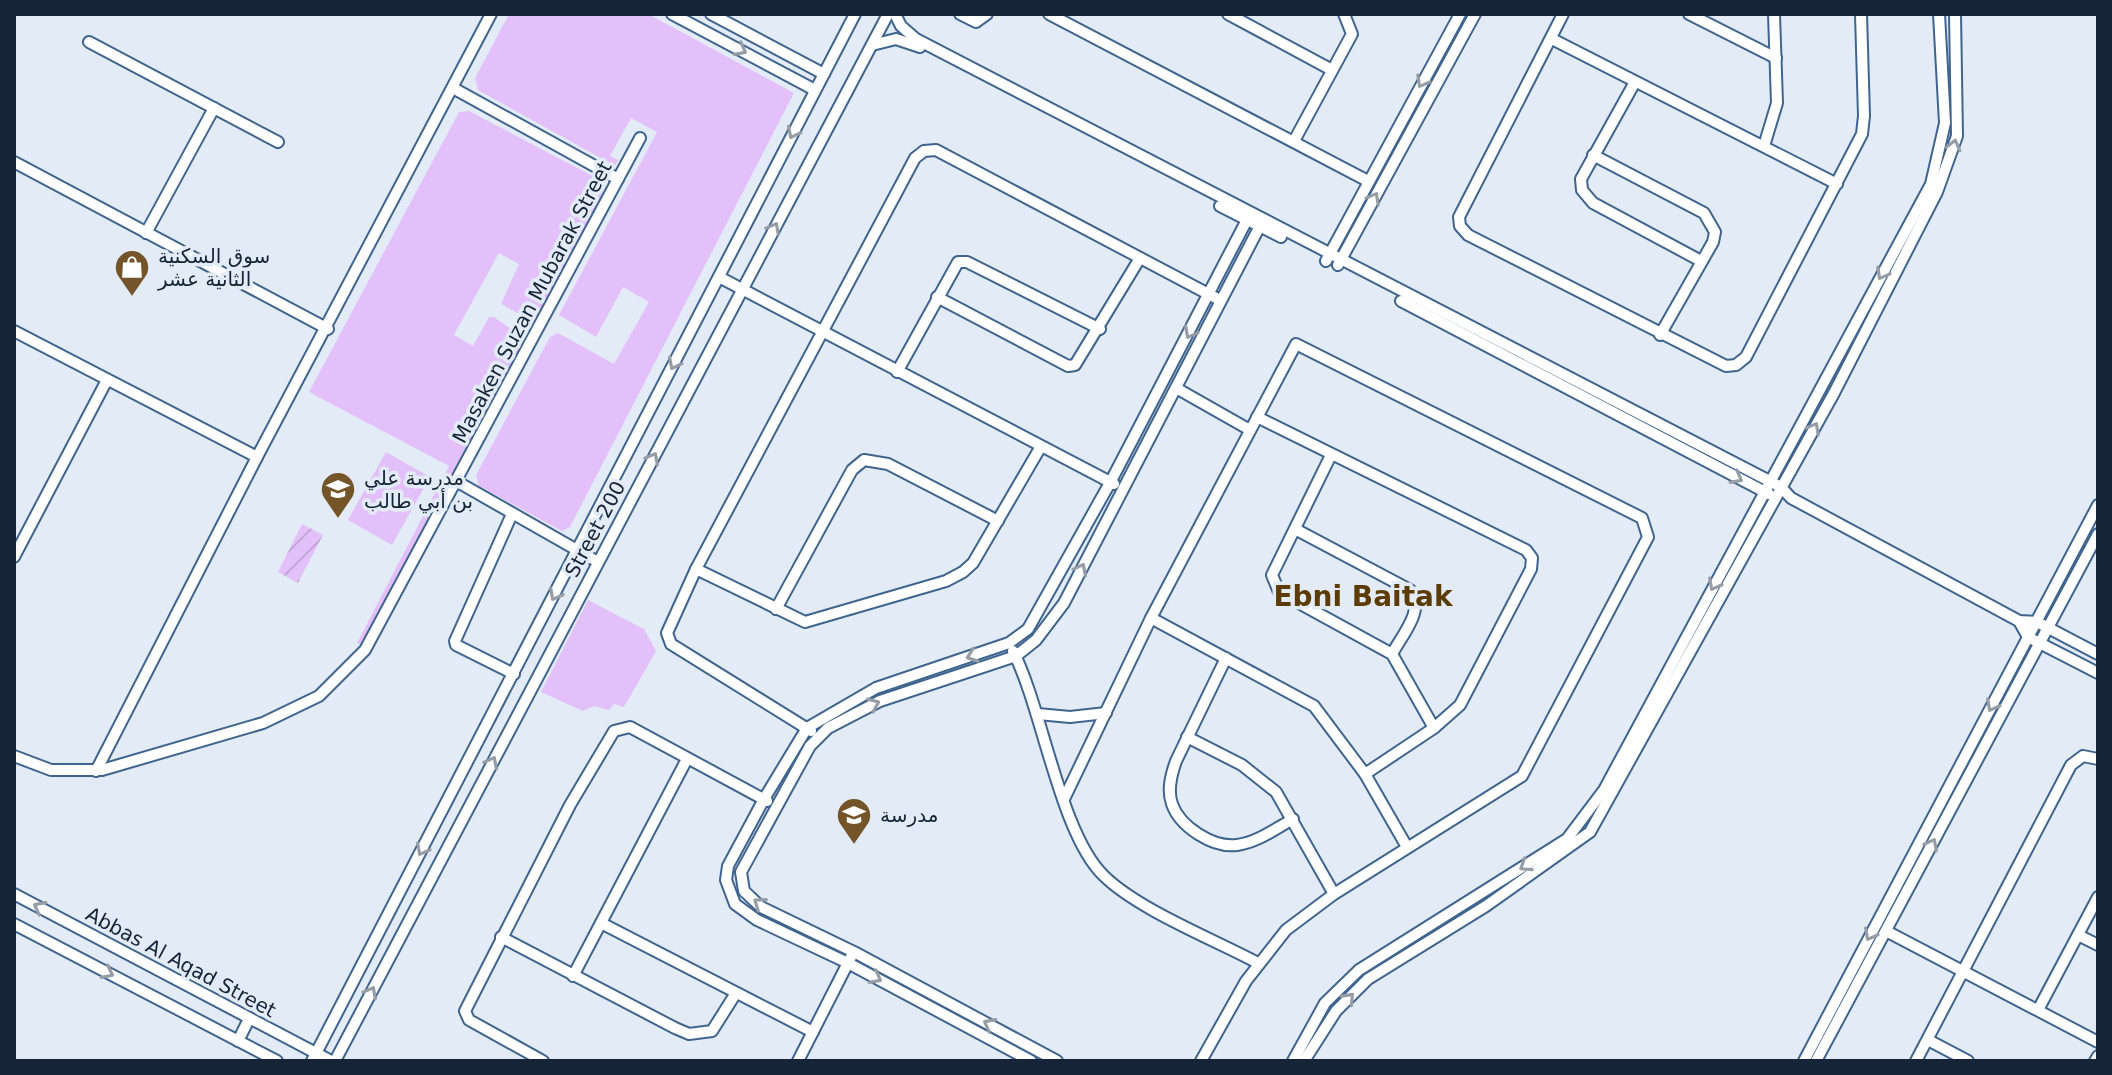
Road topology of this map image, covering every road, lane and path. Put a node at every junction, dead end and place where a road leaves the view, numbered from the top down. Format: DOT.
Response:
graph roads {
  1 [pos="491,14"];
  2 [pos="672,14"];
  3 [pos="711,14"];
  4 [pos="855,14"];
  5 [pos="888,14"];
  6 [pos="895,14"];
  7 [pos="960,14"];
  8 [pos="987,14"];
  9 [pos="1049,14"];
  10 [pos="1228,14"];
  11 [pos="1344,14"];
  12 [pos="1460,14"];
  13 [pos="1475,14"];
  14 [pos="1563,14"];
  15 [pos="1689,14"];
  16 [pos="1774,14"];
  17 [pos="1861,14"];
  18 [pos="1939,14"];
  19 [pos="1955,14"];
  20 [pos="1939,26"];
  21 [pos="1956,27"];
  22 [pos="1552,39"];
  23 [pos="89,42"];
  24 [pos="872,45"];
  25 [pos="788,55"];
  26 [pos="1776,58"];
  27 [pos="1332,70"];
  28 [pos="779,71"];
  29 [pos="824,74"];
  30 [pos="1635,82"];
  31 [pos="453,88"];
  32 [pos="815,90"];
  33 [pos="214,108"];
  34 [pos="640,138"];
  35 [pos="1294,141"];
  36 [pos="278,142"];
  37 [pos="1764,146"];
  38 [pos="1593,155"];
  39 [pos="14,162"];
  40 [pos="618,179"];
  41 [pos="1366,180"];
  42 [pos="1837,184"];
  43 [pos="1249,217"];
  44 [pos="1262,224"];
  45 [pos="146,233"];
  46 [pos="1140,258"];
  47 [pos="1326,258"];
  48 [pos="1701,261"];
  49 [pos="1339,264"];
  50 [pos="719,277"];
  51 [pos="742,289"];
  52 [pos="1210,295"];
  53 [pos="937,297"];
  54 [pos="1221,301"];
  55 [pos="328,329"];
  56 [pos="1100,329"];
  57 [pos="14,331"];
  58 [pos="823,332"];
  59 [pos="1660,335"];
  60 [pos="897,372"];
  61 [pos="107,380"];
  62 [pos="1176,388"];
  63 [pos="1257,417"];
  64 [pos="1250,430"];
  65 [pos="1040,448"];
  66 [pos="1331,455"];
  67 [pos="257,457"];
  68 [pos="456,481"];
  69 [pos="1111,481"];
  70 [pos="1767,486"];
  71 [pos="1123,489"];
  72 [pos="1779,492"];
  73 [pos="2098,505"];
  74 [pos="512,514"];
  75 [pos="998,521"];
  76 [pos="1295,529"];
  77 [pos="2098,534"];
  78 [pos="578,551"];
  79 [pos="14,557"];
  80 [pos="598,562"];
  81 [pos="696,569"];
  82 [pos="776,609"];
  83 [pos="1151,618"];
  84 [pos="2019,621"];
  85 [pos="2042,625"];
  86 [pos="2033,639"];
  87 [pos="1009,643"];
  88 [pos="1392,654"];
  89 [pos="2098,654"];
  90 [pos="1016,656"];
  91 [pos="1226,658"];
  92 [pos="2098,673"];
  93 [pos="514,674"];
  94 [pos="1106,713"];
  95 [pos="1038,714"];
  96 [pos="807,728"];
  97 [pos="1434,728"];
  98 [pos="819,736"];
  99 [pos="1187,737"];
  100 [pos="14,756"];
  101 [pos="687,759"];
  102 [pos="2098,759"];
  103 [pos="96,771"];
  104 [pos="1365,774"];
  105 [pos="764,799"];
  106 [pos="1064,799"];
  107 [pos="775,805"];
  108 [pos="1293,819"];
  109 [pos="1407,847"];
  110 [pos="14,894"];
  111 [pos="1334,894"];
  112 [pos="1480,896"];
  113 [pos="2098,897"];
  114 [pos="1486,906"];
  115 [pos="601,923"];
  116 [pos="14,924"];
  117 [pos="1886,931"];
  118 [pos="2078,935"];
  119 [pos="501,937"];
  120 [pos="2098,945"];
  121 [pos="854,952"];
  122 [pos="848,963"];
  123 [pos="1258,963"];
  124 [pos="1962,971"];
  125 [pos="573,976"];
  126 [pos="736,993"];
  127 [pos="2038,1010"];
  128 [pos="249,1019"];
  129 [pos="1824,1023"];
  130 [pos="1835,1028"];
  131 [pos="813,1032"];
  132 [pos="1928,1040"];
  133 [pos="238,1041"];
  134 [pos="2098,1042"];
  135 [pos="314,1057"];
  136 [pos="277,1061"];
  137 [pos="333,1061"];
  138 [pos="543,1061"];
  139 [pos="798,1061"];
  140 [pos="1031,1061"];
  141 [pos="1057,1061"];
  142 [pos="1201,1061"];
  143 [pos="1293,1061"];
  144 [pos="1304,1061"];
  145 [pos="1804,1061"];
  146 [pos="1816,1061"];
  147 [pos="1916,1061"];
  148 [pos="1968,1061"];
  1 -- 31 [label="street"];
  2 -- 28 [label="street, one-way"];
  3 -- 25 [label="street"];
  4 -- 29 [label="street, Street 200"];
  5 -- 24 [label="street, Street 200"];
  6 -- 43 [label="street"];
  7 -- 8 [label="street"];
  9 -- 35 [label="street"];
  10 -- 27 [label="street"];
  11 -- 27 [label="street"];
  12 -- 41 [label="street, one-way"];
  49 -- 13 [label="street, one-way"];
  14 -- 22 [label="street"];
  15 -- 26 [label="street"];
  16 -- 26 [label="street"];
  17 -- 42 [label="street"];
  18 -- 20 [label="street"];
  19 -- 21 [label="street"];
  20 -- 21 [label="street"];
  20 -- 70 [label="street, one-way"];
  72 -- 21 [label="street, one-way"];
  22 -- 30 [label="street"];
  22 -- 59 [label="street"];
  23 -- 33 [label="street"];
  24 -- 43 [label="street"];
  51 -- 24 [label="street, Street 200, one-way"];
  25 -- 28 [label="street"];
  25 -- 29 [label="street"];
  26 -- 37 [label="street"];
  27 -- 35 [label="street"];
  28 -- 32 [label="street"];
  29 -- 32 [label="street, Street 200"];
  30 -- 37 [label="street"];
  30 -- 38 [label="street"];
  31 -- 40 [label="street"];
  31 -- 55 [label="street"];
  32 -- 50 [label="street, Street 200, one-way"];
  33 -- 36 [label="street"];
  33 -- 45 [label="street"];
  34 -- 40 [label="street, Masaken Suzan Mubarak Street"];
  35 -- 41 [label="street"];
  37 -- 42 [label="street"];
  38 -- 48 [label="street"];
  38 -- 48 [label="street"];
  39 -- 45 [label="street"];
  40 -- 68 [label="street, Masaken Suzan Mubarak Street"];
  41 -- 47 [label="street"];
  42 -- 59 [label="street"];
  43 -- 44 [label="street"];
  43 -- 52 [label="street"];
  44 -- 47 [label="street"];
  44 -- 54 [label="street"];
  45 -- 55 [label="street"];
  46 -- 52 [label="street"];
  46 -- 56 [label="street"];
  46 -- 58 [label="street"];
  47 -- 49 [label="street"];
  48 -- 59 [label="street"];
  49 -- 70 [label="street"];
  50 -- 51 [label="street"];
  50 -- 78 [label="street, Street 200, one-way"];
  51 -- 58 [label="street"];
  80 -- 51 [label="street, Street 200, one-way"];
  52 -- 54 [label="street"];
  52 -- 69 [label="street, one-way"];
  53 -- 56 [label="street"];
  53 -- 56 [label="street"];
  53 -- 60 [label="street"];
  54 -- 62 [label="street"];
  55 -- 67 [label="street"];
  57 -- 61 [label="street"];
  58 -- 60 [label="street"];
  58 -- 81 [label="street"];
  60 -- 65 [label="street"];
  61 -- 67 [label="street"];
  61 -- 79 [label="street"];
  62 -- 64 [label="street"];
  62 -- 71 [label="street"];
  63 -- 64 [label="street"];
  63 -- 66 [label="street"];
  63 -- 109 [label="street"];
  64 -- 83 [label="street"];
  65 -- 69 [label="street"];
  65 -- 75 [label="street"];
  66 -- 76 [label="street"];
  66 -- 97 [label="street"];
  67 -- 103 [label="street"];
  68 -- 74 [label="street"];
  68 -- 103 [label="street, Masaken Suzan Mubarak Street"];
  69 -- 71 [label="street"];
  69 -- 87 [label="street"];
  70 -- 72 [label="street"];
  70 -- 112 [label="street, one-way"];
  90 -- 71 [label="street, one-way"];
  72 -- 84 [label="street"];
  72 -- 114 [label="street"];
  73 -- 85 [label="street"];
  74 -- 78 [label="street"];
  74 -- 93 [label="street"];
  75 -- 82 [label="street"];
  75 -- 82 [label="street"];
  76 -- 88 [label="street"];
  76 -- 88 [label="street"];
  77 -- 85 [label="street"];
  78 -- 80 [label="street"];
  78 -- 93 [label="street, Street 200, one-way"];
  137 -- 80 [label="street, Street 200, one-way"];
  81 -- 82 [label="street"];
  81 -- 96 [label="street"];
  83 -- 91 [label="street"];
  83 -- 94 [label="street"];
  84 -- 85 [label="street"];
  84 -- 86 [label="street"];
  85 -- 86 [label="street"];
  85 -- 89 [label="street"];
  86 -- 92 [label="street"];
  117 -- 86 [label="street, one-way"];
  86 -- 129 [label="street, one-way"];
  87 -- 90 [label="street"];
  87 -- 96 [label="street, one-way"];
  88 -- 97 [label="street"];
  90 -- 95 [label="street"];
  98 -- 90 [label="street, one-way"];
  91 -- 99 [label="street"];
  91 -- 104 [label="street"];
  93 -- 135 [label="street, Street 200, one-way"];
  94 -- 95 [label="street"];
  94 -- 106 [label="street"];
  95 -- 106 [label="street"];
  96 -- 98 [label="street"];
  96 -- 105 [label="street"];
  97 -- 104 [label="street"];
  98 -- 107 [label="street"];
  99 -- 108 [label="street"];
  99 -- 108 [label="street"];
  100 -- 103 [label="street, Masaken Suzan Mubarak Street"];
  101 -- 105 [label="street"];
  101 -- 115 [label="street"];
  101 -- 119 [label="street"];
  102 -- 124 [label="street"];
  104 -- 109 [label="street"];
  105 -- 107 [label="street"];
  105 -- 122 [label="street"];
  106 -- 123 [label="street"];
  121 -- 107 [label="street, one-way"];
  108 -- 111 [label="street"];
  109 -- 111 [label="street"];
  128 -- 110 [label="street, Abbas Al Aqad Street, one-way"];
  111 -- 123 [label="street"];
  112 -- 114 [label="street"];
  112 -- 143 [label="street"];
  113 -- 118 [label="street"];
  144 -- 114 [label="street, one-way"];
  115 -- 125 [label="street"];
  115 -- 126 [label="street"];
  116 -- 133 [label="street, one-way"];
  117 -- 124 [label="street"];
  117 -- 130 [label="street"];
  118 -- 120 [label="street"];
  118 -- 127 [label="street"];
  119 -- 125 [label="street"];
  119 -- 138 [label="street"];
  121 -- 122 [label="street"];
  141 -- 121 [label="street, one-way"];
  122 -- 131 [label="street"];
  122 -- 140 [label="street, one-way"];
  123 -- 142 [label="street"];
  124 -- 127 [label="street"];
  124 -- 132 [label="street"];
  125 -- 126 [label="street"];
  126 -- 131 [label="street"];
  127 -- 134 [label="street"];
  128 -- 133 [label="street"];
  128 -- 135 [label="street, Abbas Al Aqad Street"];
  129 -- 130 [label="street"];
  129 -- 145 [label="street"];
  130 -- 146 [label="street"];
  131 -- 139 [label="street"];
  132 -- 147 [label="street"];
  132 -- 148 [label="street"];
  133 -- 136 [label="street"];
  135 -- 137 [label="street, Abbas Al Aqad Street"];
}
